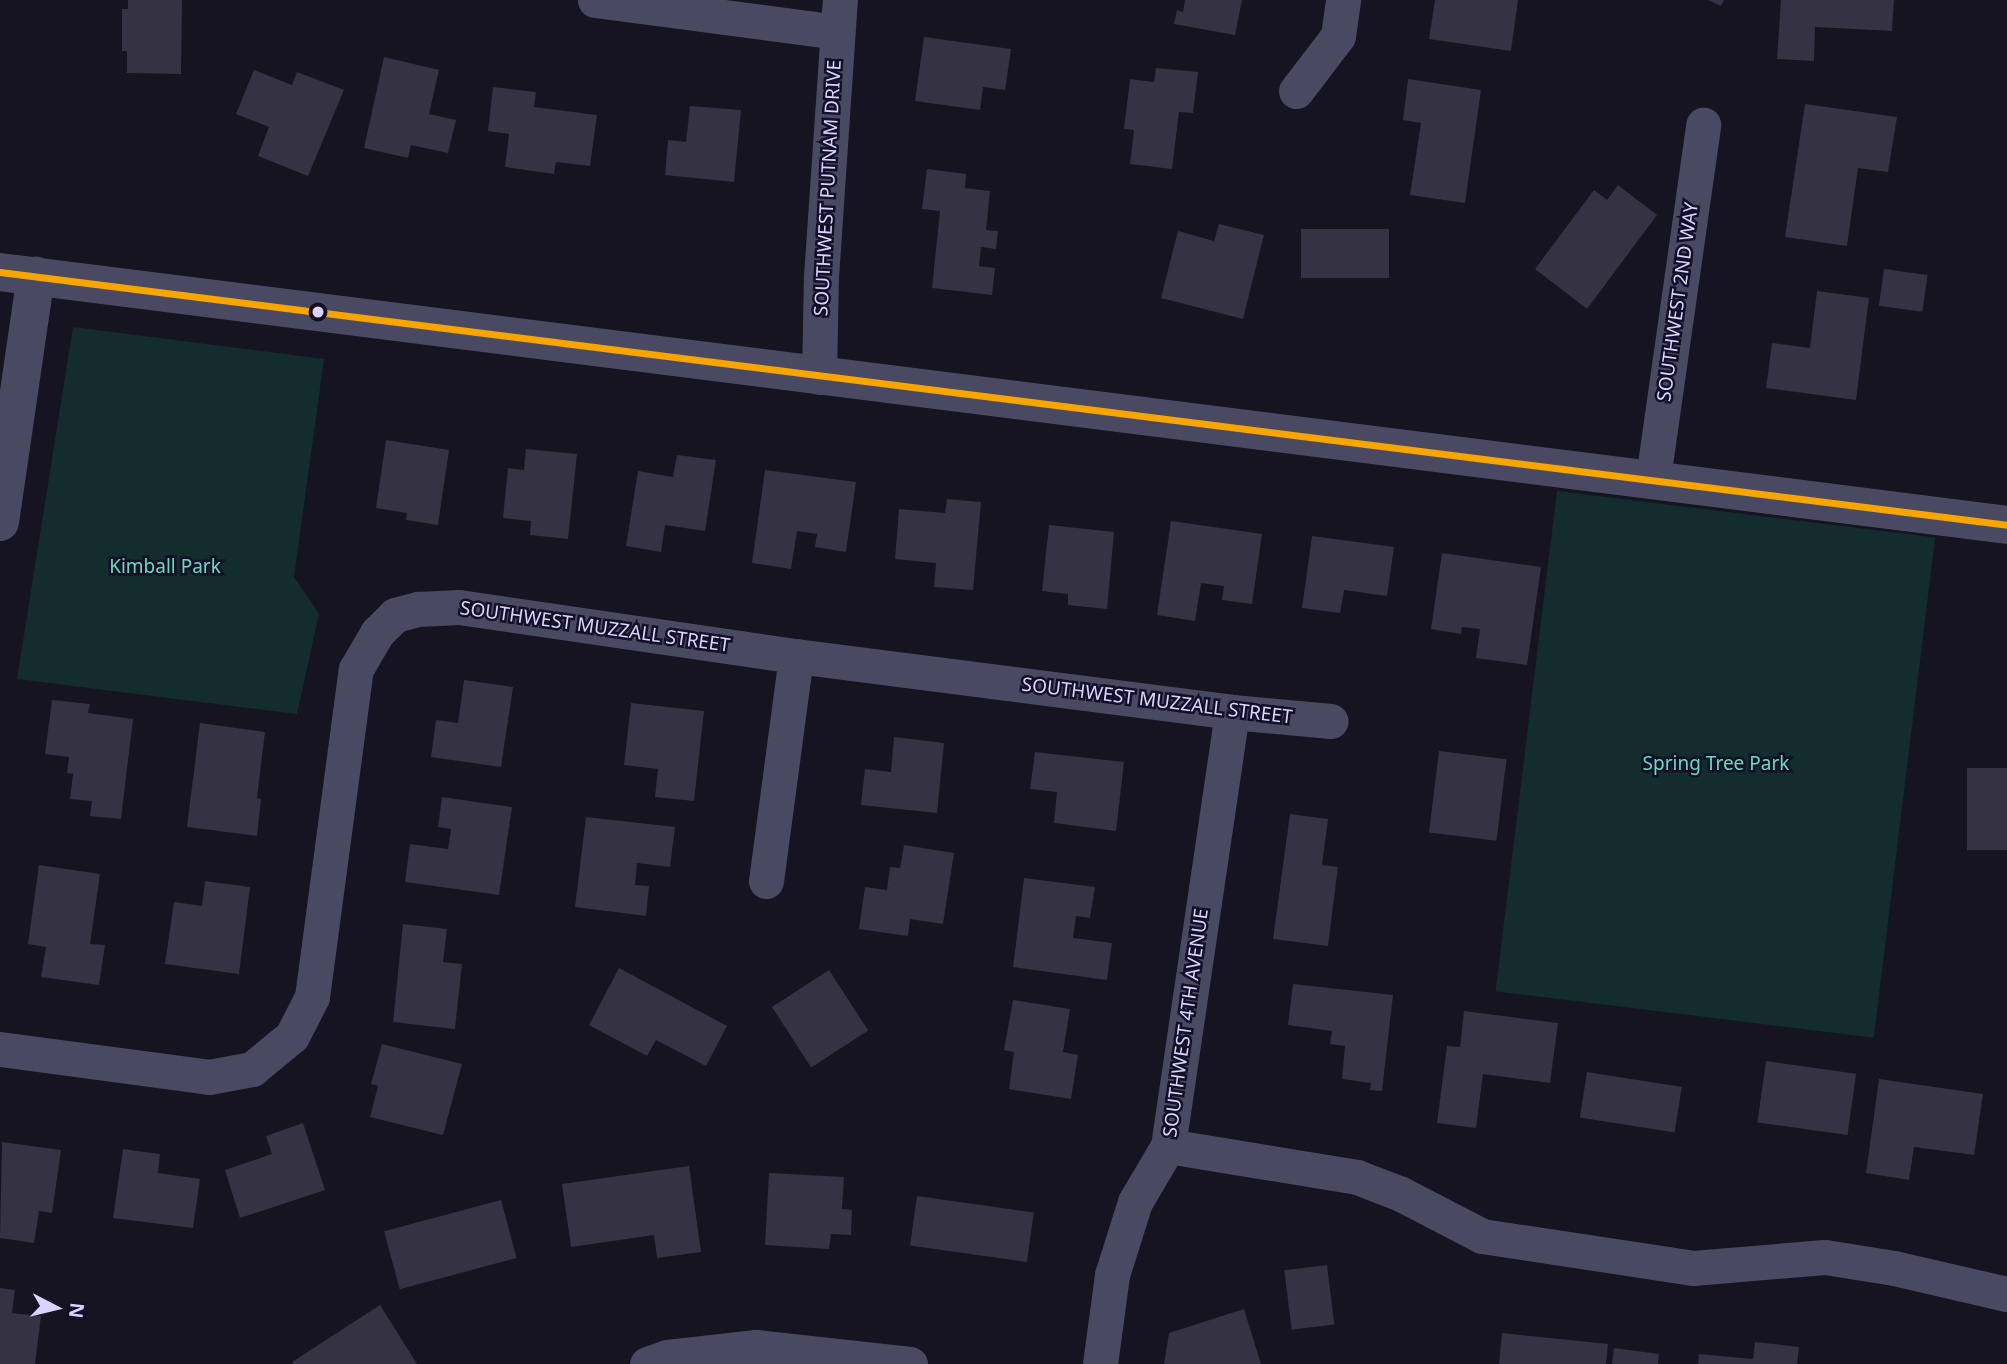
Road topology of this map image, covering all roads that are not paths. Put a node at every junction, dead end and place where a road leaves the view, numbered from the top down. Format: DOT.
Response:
graph roads {
  1 [pos="595,0"];
  2 [pos="1343,0"];
  3 [pos="838,16"];
  4 [pos="1296,92"];
  5 [pos="1703,125"];
  6 [pos="18,274"];
  7 [pos="819,377"];
  8 [pos="1653,478"];
  9 [pos="0,522"];
  10 [pos="2007,525"];
  11 [pos="796,656"];
  12 [pos="1233,712"];
  13 [pos="1331,721"];
  14 [pos="766,881"];
  15 [pos="0,1049"];
  16 [pos="1168,1146"];
  17 [pos="2007,1294"];
  18 [pos="647,1364"];
  19 [pos="910,1364"];
  20 [pos="1100,1364"];
  1 -- 3 [label="street"];
  2 -- 4 [label="street"];
  3 -- 7 [label="street, SOUTHWEST PUTNAM DRIVE"];
  5 -- 8 [label="street, SOUTHWEST 2ND WAY"];
  6 -- 7 [label="street"];
  6 -- 9 [label="street"];
  7 -- 8 [label="street"];
  8 -- 10 [label="street"];
  11 -- 12 [label="street, SOUTHWEST MUZZALL STREET"];
  11 -- 14 [label="street"];
  11 -- 15 [label="street, SOUTHWEST MUZZALL STREET"];
  12 -- 13 [label="street, SOUTHWEST MUZZALL STREET"];
  12 -- 16 [label="street, SOUTHWEST 4TH AVENUE"];
  16 -- 17 [label="street"];
  16 -- 20 [label="street, SOUTHWEST 4TH AVENUE"];
  18 -- 19 [label="street"];
}
